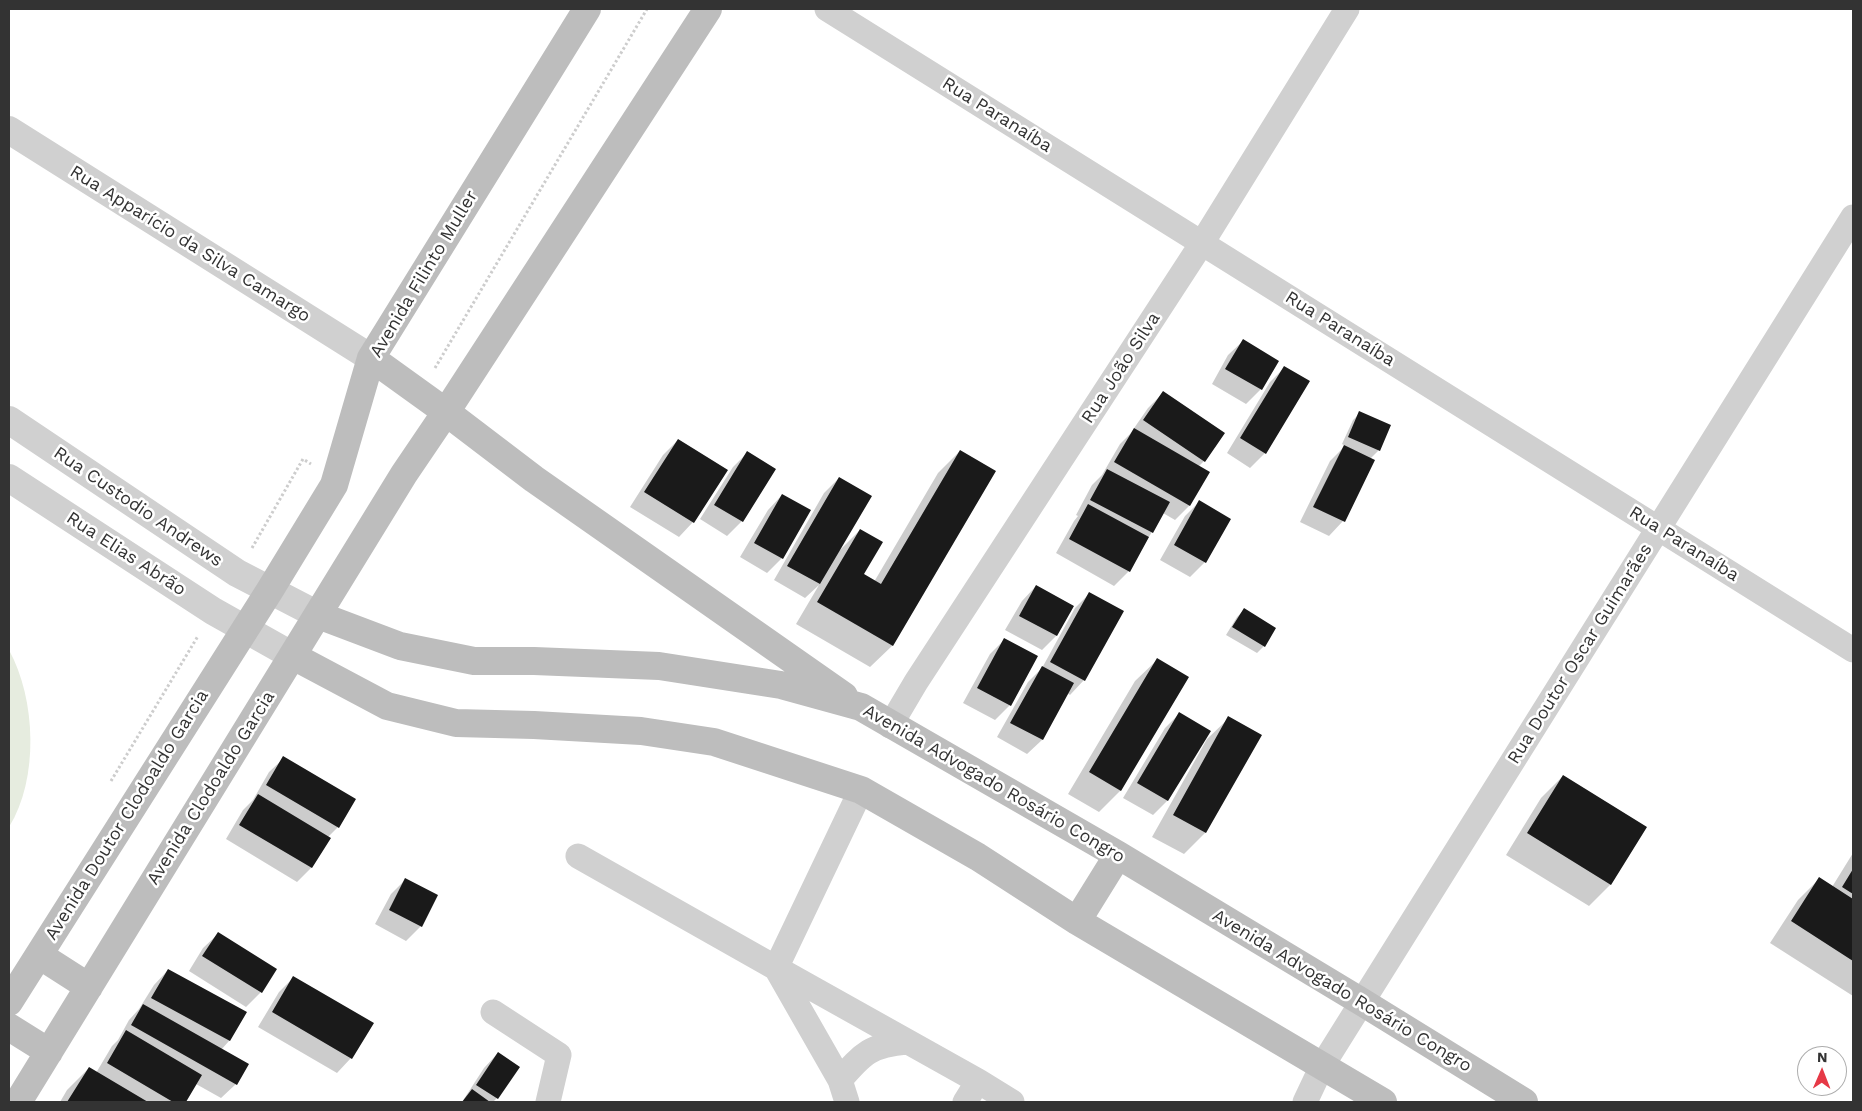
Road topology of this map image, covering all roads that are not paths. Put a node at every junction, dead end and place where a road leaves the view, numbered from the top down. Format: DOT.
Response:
graph roads {
  1 [pos="586,9"];
  2 [pos="708,9"];
  3 [pos="827,9"];
  4 [pos="1347,9"];
  5 [pos="9,130"];
  6 [pos="1853,217"];
  7 [pos="1202,243"];
  8 [pos="371,358"];
  9 [pos="446,412"];
  10 [pos="9,420"];
  11 [pos="9,478"];
  12 [pos="1659,528"];
  13 [pos="270,590"];
  14 [pos="318,616"];
  15 [pos="245,629"];
  16 [pos="1853,650"];
  17 [pos="293,656"];
  18 [pos="861,707"];
  19 [pos="890,726"];
  20 [pos="861,790"];
  21 [pos="1118,855"];
  22 [pos="578,856"];
  23 [pos="1077,921"];
  24 [pos="39,955"];
  25 [pos="776,968"];
  26 [pos="89,987"];
  27 [pos="9,1002"];
  28 [pos="1362,1002"];
  29 [pos="493,1012"];
  30 [pos="9,1027"];
  31 [pos="907,1042"];
  32 [pos="49,1052"];
  33 [pos="1322,1066"];
  34 [pos="978,1081"];
  35 [pos="844,1091"];
  36 [pos="18,1102"];
  37 [pos="548,1102"];
  38 [pos="965,1102"];
  39 [pos="1012,1102"];
  40 [pos="1305,1102"];
  41 [pos="1382,1102"];
  42 [pos="1524,1102"];
  1 -- 8 [label="main road, Avenida Filinto Muller"];
  2 -- 9 [label="main road"];
  3 -- 7 [label="street, Rua Paranaíba"];
  4 -- 7 [label="street, Rua João Silva"];
  5 -- 8 [label="street, Rua Apparício da Silva Camargo"];
  6 -- 12 [label="street, Rua Doutor Oscar Guimarães"];
  7 -- 12 [label="street, Rua Paranaíba"];
  7 -- 19 [label="street, Rua João Silva"];
  8 -- 9 [label="main road"];
  8 -- 13 [label="main road, Avenida Filinto Muller"];
  9 -- 14 [label="main road, Avenida Clodoaldo Garcia"];
  9 -- 18 [label="main road"];
  10 -- 13 [label="street, Rua Custodio Andrews"];
  11 -- 15 [label="street, Rua Elias Abrão"];
  12 -- 16 [label="street, Rua Paranaíba"];
  12 -- 28 [label="street, Rua Doutor Oscar Guimarães"];
  13 -- 14 [label="street, Rua Custodio Andrews"];
  13 -- 15 [label="main road, Avenida Filinto Muller"];
  14 -- 17 [label="main road, Avenida Clodoaldo Garcia"];
  14 -- 18 [label="main road, Avenida Advogado Rosário Congro"];
  15 -- 17 [label="street, Rua Elias Abrão"];
  15 -- 24 [label="main road, Avenida Doutor Clodoaldo Garcia"];
  17 -- 20 [label="main road"];
  17 -- 26 [label="main road, Avenida Clodoaldo Garcia"];
  18 -- 19 [label="main road, Avenida Advogado Rosário Congro"];
  19 -- 21 [label="main road, Avenida Advogado Rosário Congro"];
  20 -- 23 [label="main road"];
  20 -- 25 [label="street"];
  21 -- 23 [label="main road"];
  21 -- 28 [label="main road, Avenida Advogado Rosário Congro"];
  22 -- 25 [label="street"];
  23 -- 33 [label="main road"];
  24 -- 26 [label="main road"];
  24 -- 27 [label="main road, Avenida Doutor Clodoaldo Garcia"];
  25 -- 31 [label="street"];
  25 -- 35 [label="street"];
  26 -- 32 [label="main road, Avenida Clodoaldo Garcia"];
  28 -- 33 [label="street, Rua Doutor Oscar Guimarães"];
  28 -- 42 [label="main road, Avenida Advogado Rosário Congro"];
  29 -- 37 [label="street"];
  30 -- 32 [label="main road"];
  31 -- 34 [label="street"];
  31 -- 35 [label="street"];
  32 -- 36 [label="main road, Avenida Clodoaldo Garcia"];
  33 -- 40 [label="street, Rua Doutor Oscar Guimarães"];
  33 -- 41 [label="main road"];
  34 -- 38 [label="street"];
  34 -- 39 [label="street"];
}
